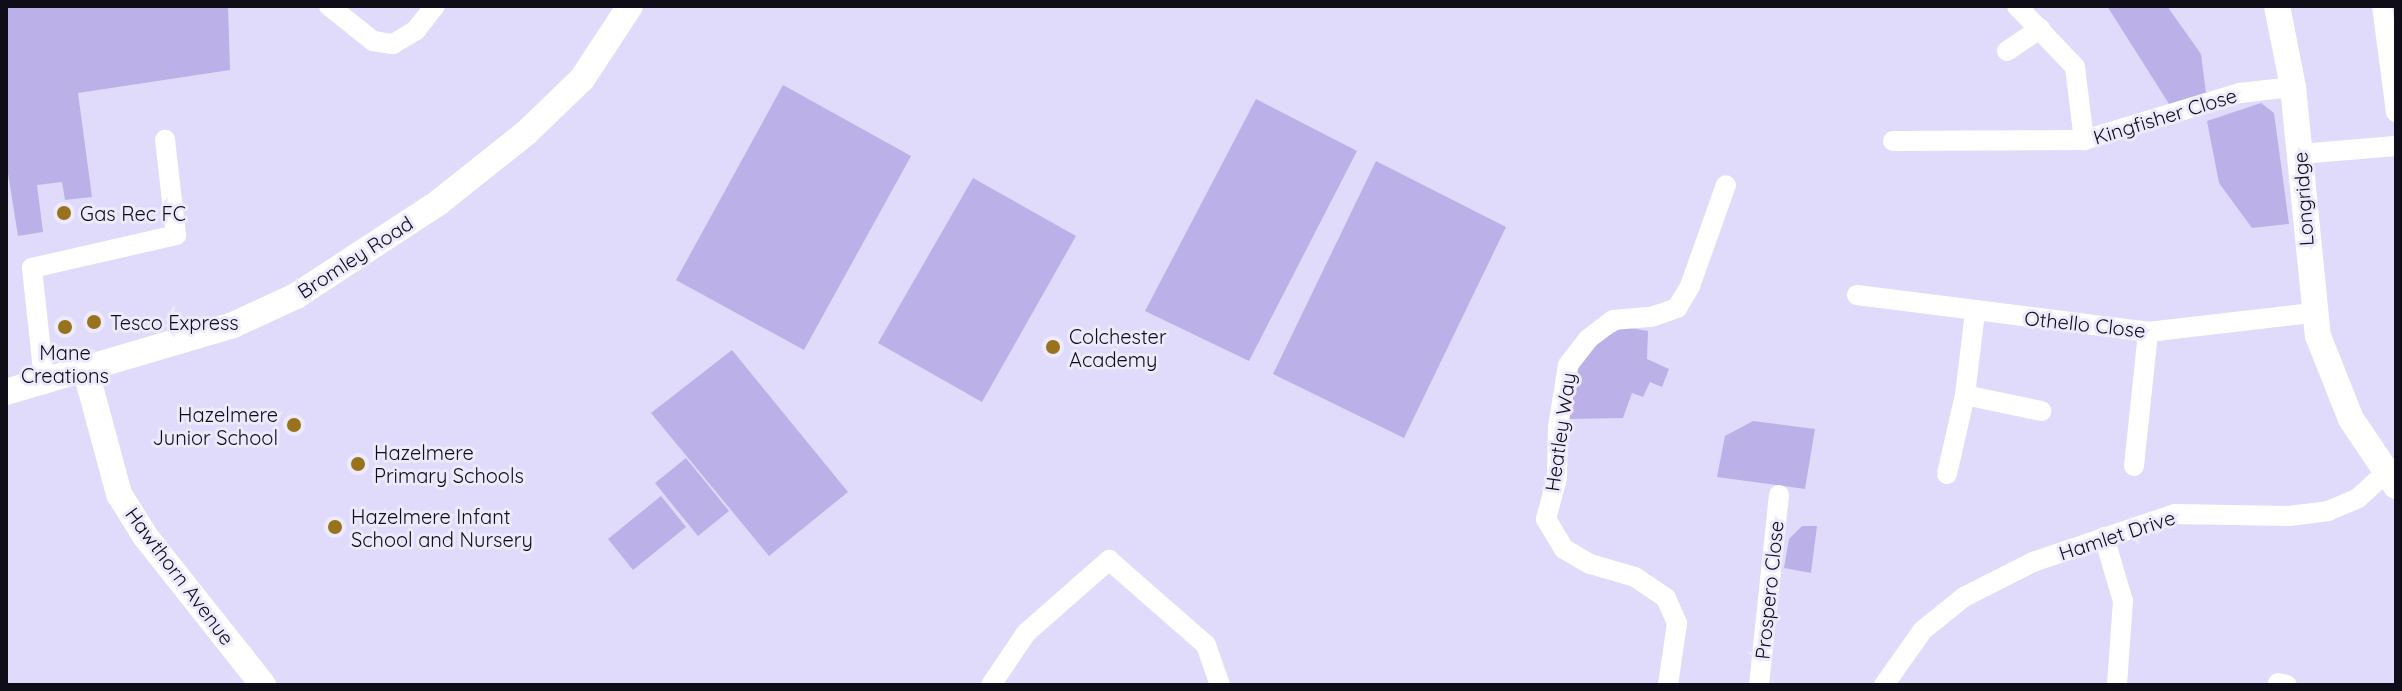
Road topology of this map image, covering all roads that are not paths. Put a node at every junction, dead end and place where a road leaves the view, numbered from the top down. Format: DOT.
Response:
graph roads {
  1 [pos="329,6"];
  2 [pos="435,6"];
  3 [pos="630,6"];
  4 [pos="2017,6"];
  5 [pos="2277,6"];
  6 [pos="2382,6"];
  7 [pos="2040,29"];
  8 [pos="2007,51"];
  9 [pos="2293,87"];
  10 [pos="2396,112"];
  11 [pos="165,140"];
  12 [pos="2084,140"];
  13 [pos="1893,141"];
  14 [pos="2396,146"];
  15 [pos="2300,154"];
  16 [pos="1726,185"];
  17 [pos="1857,295"];
  18 [pos="1975,312"];
  19 [pos="2313,313"];
  20 [pos="2148,332"];
  21 [pos="85,368"];
  22 [pos="44,379"];
  23 [pos="6,392"];
  24 [pos="1965,395"];
  25 [pos="2041,411"];
  26 [pos="2134,466"];
  27 [pos="1947,474"];
  28 [pos="2391,479"];
  29 [pos="1779,495"];
  30 [pos="2104,537"];
  31 [pos="263,685"];
  32 [pos="991,685"];
  33 [pos="1220,685"];
  34 [pos="1668,685"];
  35 [pos="1759,685"];
  36 [pos="1884,685"];
  37 [pos="2117,685"];
  1 -- 2 [label="street"];
  3 -- 21 [label="street, Bromley Road"];
  4 -- 7 [label="street"];
  5 -- 9 [label="street, Longridge"];
  6 -- 10 [label="street"];
  7 -- 8 [label="street"];
  7 -- 12 [label="street"];
  9 -- 12 [label="street, Kingfisher Close"];
  9 -- 15 [label="street, Longridge"];
  11 -- 22 [label="street"];
  12 -- 13 [label="street, Kingfisher Close"];
  14 -- 15 [label="street"];
  15 -- 19 [label="street, Longridge"];
  16 -- 34 [label="street, Heatley Way"];
  17 -- 18 [label="street, Othello Close"];
  18 -- 20 [label="street, Othello Close"];
  18 -- 24 [label="street"];
  19 -- 20 [label="street, Othello Close"];
  19 -- 28 [label="street, Longridge"];
  20 -- 26 [label="street"];
  21 -- 22 [label="street, Bromley Road"];
  21 -- 31 [label="street, Hawthorn Avenue"];
  22 -- 23 [label="street, Bromley Road"];
  24 -- 25 [label="street"];
  24 -- 27 [label="street"];
  28 -- 30 [label="street, Hamlet Drive"];
  29 -- 35 [label="street, Prospero Close"];
  30 -- 36 [label="street, Hamlet Drive"];
  30 -- 37 [label="street"];
  32 -- 33 [label="street"];
}
